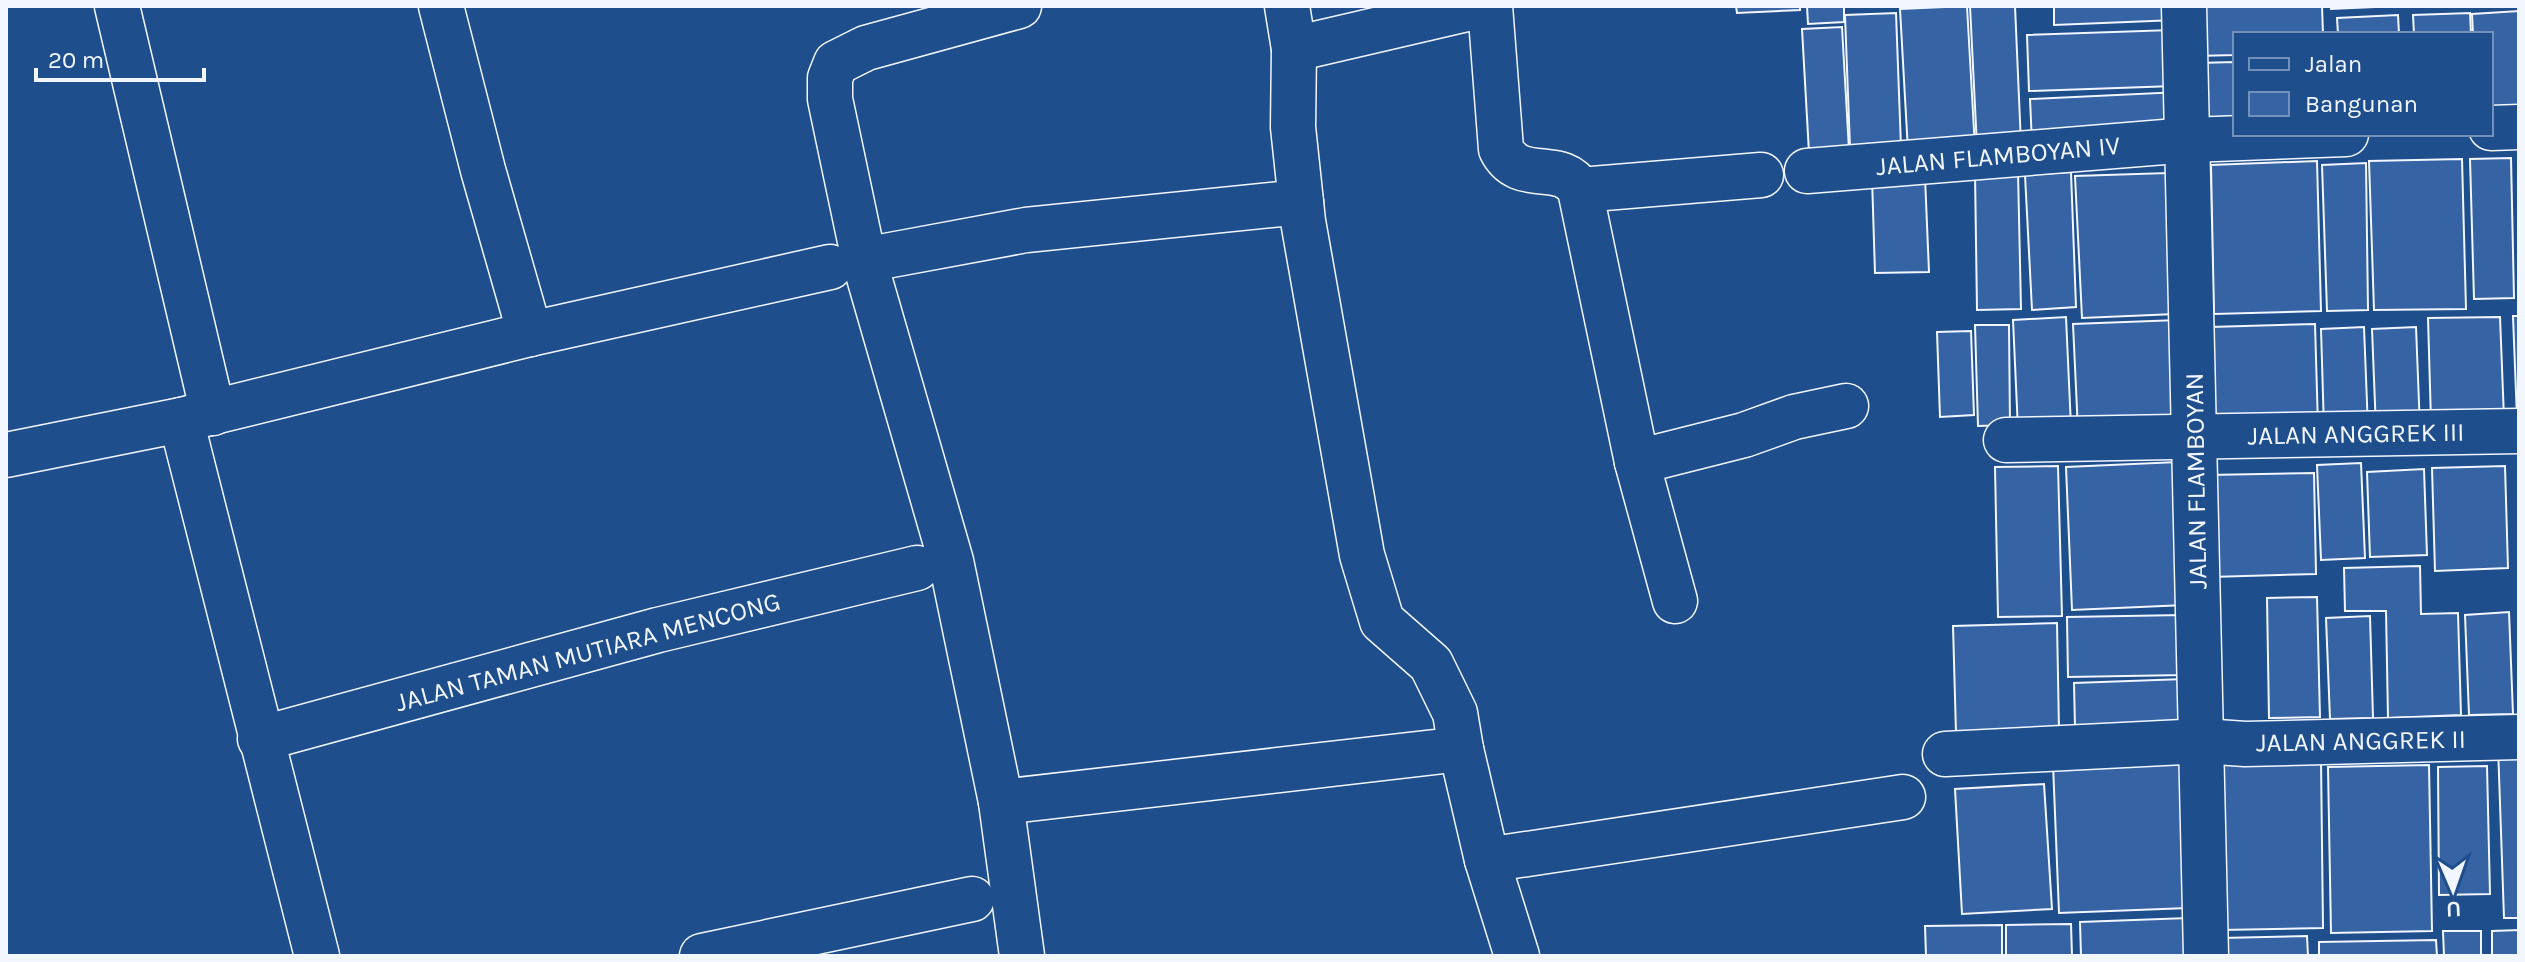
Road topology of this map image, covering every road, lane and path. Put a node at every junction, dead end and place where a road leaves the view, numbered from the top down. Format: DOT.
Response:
graph roads {
  1 [pos="117,6"];
  2 [pos="441,6"];
  3 [pos="1019,6"];
  4 [pos="1287,6"];
  5 [pos="1479,6"];
  6 [pos="1490,6"];
  7 [pos="2184,6"];
  8 [pos="1294,49"];
  9 [pos="2519,127"];
  10 [pos="2493,128"];
  11 [pos="2294,136"];
  12 [pos="2189,140"];
  13 [pos="1807,171"];
  14 [pos="1761,175"];
  15 [pos="1580,190"];
  16 [pos="1301,202"];
  17 [pos="847,264"];
  18 [pos="530,334"];
  19 [pos="1846,406"];
  20 [pos="197,416"];
  21 [pos="2519,431"];
  22 [pos="2194,435"];
  23 [pos="2006,440"];
  24 [pos="6,455"];
  25 [pos="1637,462"];
  26 [pos="917,568"];
  27 [pos="1675,601"];
  28 [pos="2519,737"];
  29 [pos="260,739"];
  30 [pos="2203,741"];
  31 [pos="1461,749"];
  32 [pos="1945,754"];
  33 [pos="1903,797"];
  34 [pos="1001,802"];
  35 [pos="1487,860"];
  36 [pos="972,899"];
  37 [pos="317,956"];
  38 [pos="702,956"];
  39 [pos="1022,956"];
  40 [pos="1517,956"];
  41 [pos="2206,956"];
  1 -- 20 [label="street"];
  2 -- 18 [label="street"];
  3 -- 17 [label="street"];
  4 -- 8 [label="street"];
  5 -- 8 [label="street"];
  6 -- 15 [label="street"];
  7 -- 12 [label="street, JALAN FLAMBOYAN"];
  8 -- 16 [label="street"];
  9 -- 10 [label="street"];
  11 -- 12 [label="street, JALAN FLAMBOYAN IV"];
  12 -- 13 [label="street, JALAN FLAMBOYAN IV"];
  12 -- 22 [label="street, JALAN FLAMBOYAN"];
  14 -- 15 [label="street"];
  15 -- 25 [label="street"];
  16 -- 17 [label="street"];
  16 -- 31 [label="street"];
  17 -- 18 [label="street"];
  17 -- 34 [label="street"];
  18 -- 20 [label="street"];
  19 -- 25 [label="street"];
  20 -- 24 [label="street"];
  20 -- 29 [label="street"];
  21 -- 22 [label="street, JALAN ANGGREK III"];
  22 -- 23 [label="street, JALAN ANGGREK III"];
  22 -- 30 [label="street, JALAN FLAMBOYAN"];
  25 -- 27 [label="street"];
  26 -- 29 [label="street, JALAN TAMAN MUTIARA MENCONG"];
  28 -- 30 [label="street, JALAN ANGGREK II"];
  29 -- 37 [label="street"];
  30 -- 32 [label="street, JALAN ANGGREK II"];
  30 -- 41 [label="street, JALAN FLAMBOYAN"];
  31 -- 34 [label="street"];
  31 -- 35 [label="street"];
  33 -- 35 [label="street"];
  34 -- 39 [label="street"];
  35 -- 40 [label="street"];
  36 -- 38 [label="street"];
}
